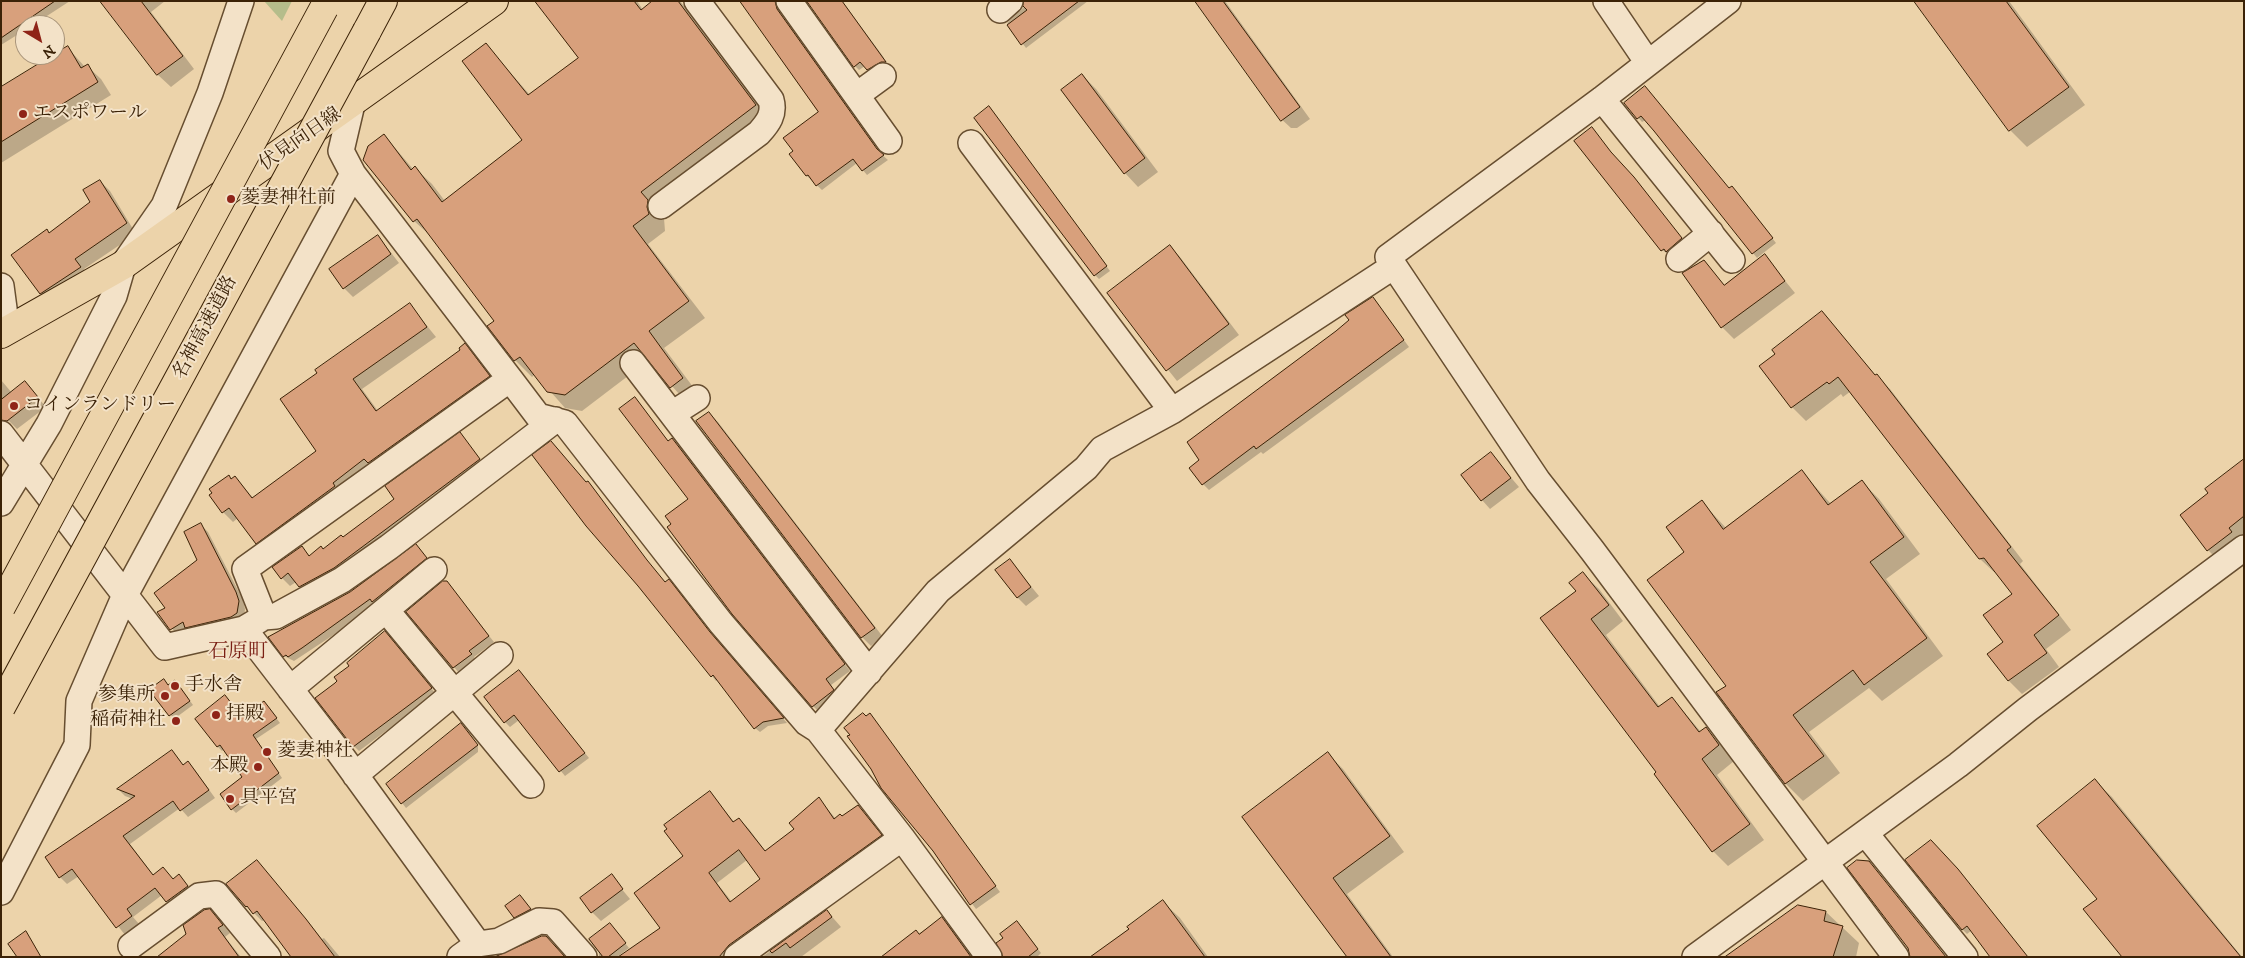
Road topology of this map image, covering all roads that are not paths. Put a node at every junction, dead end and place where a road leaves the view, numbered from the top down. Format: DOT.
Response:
graph roads {
  1 [pos="241,1"];
  2 [pos="383,1"];
  3 [pos="697,1"];
  4 [pos="789,1"];
  5 [pos="1606,1"];
  6 [pos="1728,1"];
  7 [pos="326,4"];
  8 [pos="485,5"];
  9 [pos="1648,63"];
  10 [pos="883,76"];
  11 [pos="857,95"];
  12 [pos="1602,99"];
  13 [pos="352,104"];
  14 [pos="889,141"];
  15 [pos="971,143"];
  16 [pos="353,174"];
  17 [pos="662,206"];
  18 [pos="1711,233"];
  19 [pos="1679,259"];
  20 [pos="1732,260"];
  21 [pos="1391,262"];
  22 [pos="124,265"];
  23 [pos="1,286"];
  24 [pos="4,333"];
  25 [pos="633,363"];
  26 [pos="510,379"];
  27 [pos="697,398"];
  28 [pos="1172,411"];
  29 [pos="672,414"];
  30 [pos="555,420"];
  31 [pos="1,434"];
  32 [pos="25,464"];
  33 [pos="1,503"];
  34 [pos="2244,548"];
  35 [pos="434,570"];
  36 [pos="125,595"];
  37 [pos="1,607"];
  38 [pos="386,610"];
  39 [pos="254,623"];
  40 [pos="500,655"];
  41 [pos="869,672"];
  42 [pos="290,689"];
  43 [pos="455,693"];
  44 [pos="1,707"];
  45 [pos="818,730"];
  46 [pos="355,775"];
  47 [pos="531,785"];
  48 [pos="1866,834"];
  49 [pos="902,838"];
  50 [pos="1826,862"];
  51 [pos="1,892"];
  52 [pos="131,946"];
  53 [pos="469,950"];
  54 [pos="268,957"];
  55 [pos="584,957"];
  56 [pos="738,957"];
  57 [pos="989,957"];
  58 [pos="1695,957"];
  59 [pos="1896,957"];
  60 [pos="1966,957"];
  1 -- 22 [label="street"];
  2 -- 44 [label="main road, 名神高速道路, bridge"];
  3 -- 17 [label="street"];
  4 -- 11 [label="street"];
  5 -- 9 [label="street"];
  6 -- 9 [label="street"];
  7 -- 37 [label="main road, bridge"];
  8 -- 13 [label="main road, 伏見向日線"];
  9 -- 12 [label="street"];
  10 -- 11 [label="street"];
  11 -- 14 [label="street"];
  12 -- 18 [label="street"];
  12 -- 21 [label="street"];
  13 -- 16 [label="street"];
  13 -- 22 [label="main road, 伏見向日線"];
  15 -- 28 [label="street"];
  16 -- 26 [label="street"];
  16 -- 36 [label="street"];
  18 -- 19 [label="street"];
  18 -- 20 [label="street"];
  21 -- 28 [label="street"];
  21 -- 50 [label="street"];
  22 -- 24 [label="main road, 伏見向日線"];
  22 -- 32 [label="street"];
  23 -- 24 [label="street"];
  25 -- 29 [label="street"];
  26 -- 30 [label="street"];
  26 -- 39 [label="street"];
  27 -- 29 [label="street"];
  28 -- 41 [label="street"];
  29 -- 41 [label="street"];
  30 -- 39 [label="street"];
  30 -- 45 [label="street"];
  31 -- 32 [label="street"];
  32 -- 33 [label="street"];
  32 -- 36 [label="street"];
  34 -- 48 [label="street"];
  35 -- 38 [label="street"];
  36 -- 39 [label="street"];
  36 -- 51 [label="street"];
  38 -- 42 [label="street"];
  38 -- 43 [label="street"];
  39 -- 42 [label="street"];
  40 -- 43 [label="street"];
  41 -- 45 [label="street"];
  42 -- 46 [label="street"];
  43 -- 46 [label="street"];
  43 -- 47 [label="street"];
  45 -- 49 [label="street"];
  46 -- 53 [label="street"];
  48 -- 50 [label="street"];
  48 -- 60 [label="street"];
  49 -- 56 [label="street"];
  49 -- 57 [label="street"];
  50 -- 58 [label="street"];
  50 -- 59 [label="street"];
  52 -- 54 [label="street"];
  53 -- 55 [label="street"];
}
